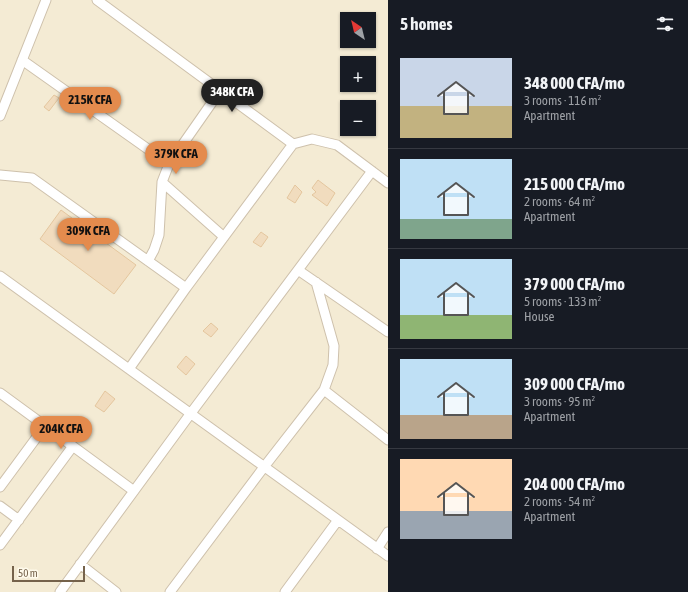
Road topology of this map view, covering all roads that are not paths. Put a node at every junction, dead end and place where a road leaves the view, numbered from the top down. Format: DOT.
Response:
graph roads {
  1 [pos="46,0"];
  2 [pos="97,0"];
  3 [pos="22,60"];
  4 [pos="220,91"];
  5 [pos="0,116"];
  6 [pos="293,144"];
  7 [pos="169,164"];
  8 [pos="372,170"];
  9 [pos="0,175"];
  10 [pos="162,182"];
  11 [pos="388,183"];
  12 [pos="224,236"];
  13 [pos="148,261"];
  14 [pos="298,270"];
  15 [pos="0,276"];
  16 [pos="316,282"];
  17 [pos="186,288"];
  18 [pos="388,332"];
  19 [pos="129,369"];
  20 [pos="324,390"];
  21 [pos="0,393"];
  22 [pos="190,413"];
  23 [pos="44,426"];
  24 [pos="388,440"];
  25 [pos="73,446"];
  26 [pos="264,467"];
  27 [pos="0,487"];
  28 [pos="134,491"];
  29 [pos="0,506"];
  30 [pos="19,520"];
  31 [pos="338,520"];
  32 [pos="388,532"];
  33 [pos="0,546"];
  34 [pos="377,549"];
  35 [pos="388,556"];
  36 [pos="80,564"];
  37 [pos="60,592"];
  38 [pos="116,592"];
  39 [pos="170,592"];
  40 [pos="285,592"];
  1 -- 3 [label="street"];
  2 -- 4 [label="street"];
  3 -- 5 [label="street"];
  3 -- 7 [label="street"];
  4 -- 6 [label="street"];
  4 -- 7 [label="street"];
  6 -- 8 [label="street"];
  6 -- 12 [label="street"];
  7 -- 10 [label="street"];
  8 -- 11 [label="street"];
  8 -- 14 [label="street"];
  9 -- 13 [label="street"];
  10 -- 12 [label="street"];
  10 -- 13 [label="street"];
  12 -- 17 [label="street"];
  13 -- 17 [label="street"];
  14 -- 16 [label="street"];
  14 -- 22 [label="street"];
  15 -- 19 [label="street"];
  16 -- 18 [label="street"];
  16 -- 20 [label="street"];
  17 -- 19 [label="street"];
  19 -- 22 [label="street"];
  20 -- 24 [label="street"];
  20 -- 26 [label="street"];
  21 -- 23 [label="street"];
  22 -- 26 [label="street"];
  22 -- 28 [label="street"];
  23 -- 25 [label="street"];
  23 -- 27 [label="street"];
  25 -- 28 [label="street"];
  25 -- 30 [label="street"];
  26 -- 31 [label="street"];
  26 -- 39 [label="street"];
  28 -- 36 [label="street"];
  29 -- 30 [label="street"];
  30 -- 33 [label="street"];
  31 -- 34 [label="street"];
  31 -- 40 [label="street"];
  32 -- 34 [label="street"];
  34 -- 35 [label="street"];
  36 -- 37 [label="street"];
  36 -- 38 [label="street"];
}
